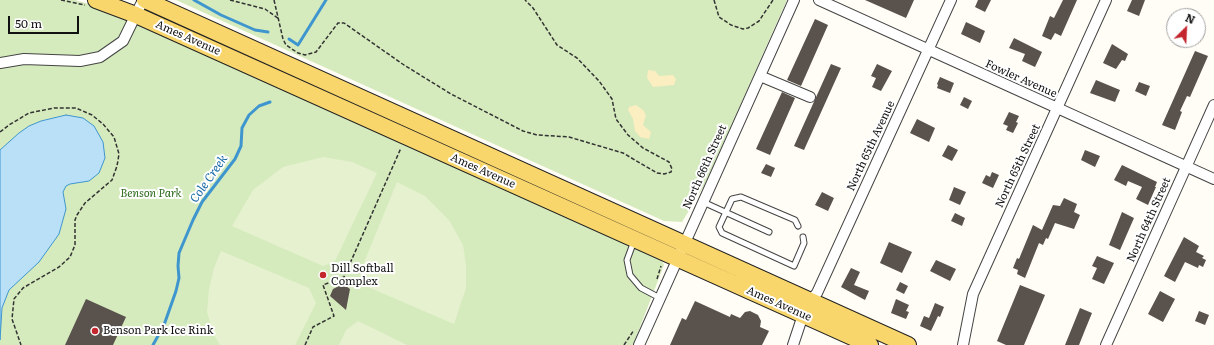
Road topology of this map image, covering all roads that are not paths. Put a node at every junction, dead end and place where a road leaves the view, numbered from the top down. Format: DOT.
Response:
graph roads {
  1 [pos="96,0"];
  2 [pos="144,0"];
  3 [pos="794,0"];
  4 [pos="819,0"];
  5 [pos="951,0"];
  6 [pos="1106,0"];
  7 [pos="136,15"];
  8 [pos="928,50"];
  9 [pos="0,63"];
  10 [pos="760,76"];
  11 [pos="810,97"];
  12 [pos="1214,105"];
  13 [pos="1057,108"];
  14 [pos="1186,166"];
  15 [pos="1214,179"];
  16 [pos="703,202"];
  17 [pos="725,212"];
  18 [pos="798,226"];
  19 [pos="769,232"];
  20 [pos="803,237"];
  21 [pos="634,240"];
  22 [pos="680,252"];
  23 [pos="660,298"];
  24 [pos="807,308"];
  25 [pos="639,345"];
  26 [pos="793,345"];
  27 [pos="870,345"];
  28 [pos="908,345"];
  29 [pos="963,345"];
  30 [pos="1106,345"];
  1 -- 7 [label="main road, Ames Avenue"];
  2 -- 7 [label="street"];
  2 -- 22 [label="main road, Ames Avenue"];
  3 -- 10 [label="street, North 66th Street"];
  4 -- 8 [label="street, Fowler Avenue"];
  5 -- 8 [label="street, North 65th Avenue"];
  6 -- 13 [label="street, North 65th Street"];
  7 -- 9 [label="street"];
  7 -- 21 [label="main road, Ames Avenue"];
  8 -- 13 [label="street, Fowler Avenue"];
  8 -- 24 [label="street, North 65th Avenue"];
  10 -- 11 [label="street"];
  10 -- 16 [label="street, North 66th Street"];
  12 -- 14 [label="street, North 64th Street"];
  13 -- 14 [label="street, Fowler Avenue"];
  13 -- 29 [label="street, North 65th Street"];
  14 -- 15 [label="street, Fowler Avenue"];
  14 -- 30 [label="street, North 64th Street"];
  16 -- 17 [label="lane"];
  16 -- 22 [label="street, North 66th Street"];
  17 -- 18 [label="lane"];
  17 -- 19 [label="lane"];
  17 -- 20 [label="lane"];
  21 -- 22 [label="main road, Ames Avenue"];
  21 -- 23 [label="lane"];
  22 -- 23 [label="street, North 66th Street"];
  22 -- 24 [label="main road, Ames Avenue"];
  23 -- 25 [label="street, North 66th Street"];
  24 -- 26 [label="street, North 65th Avenue"];
  24 -- 27 [label="main road, Ames Avenue"];
  24 -- 28 [label="main road, Ames Avenue"];
}
